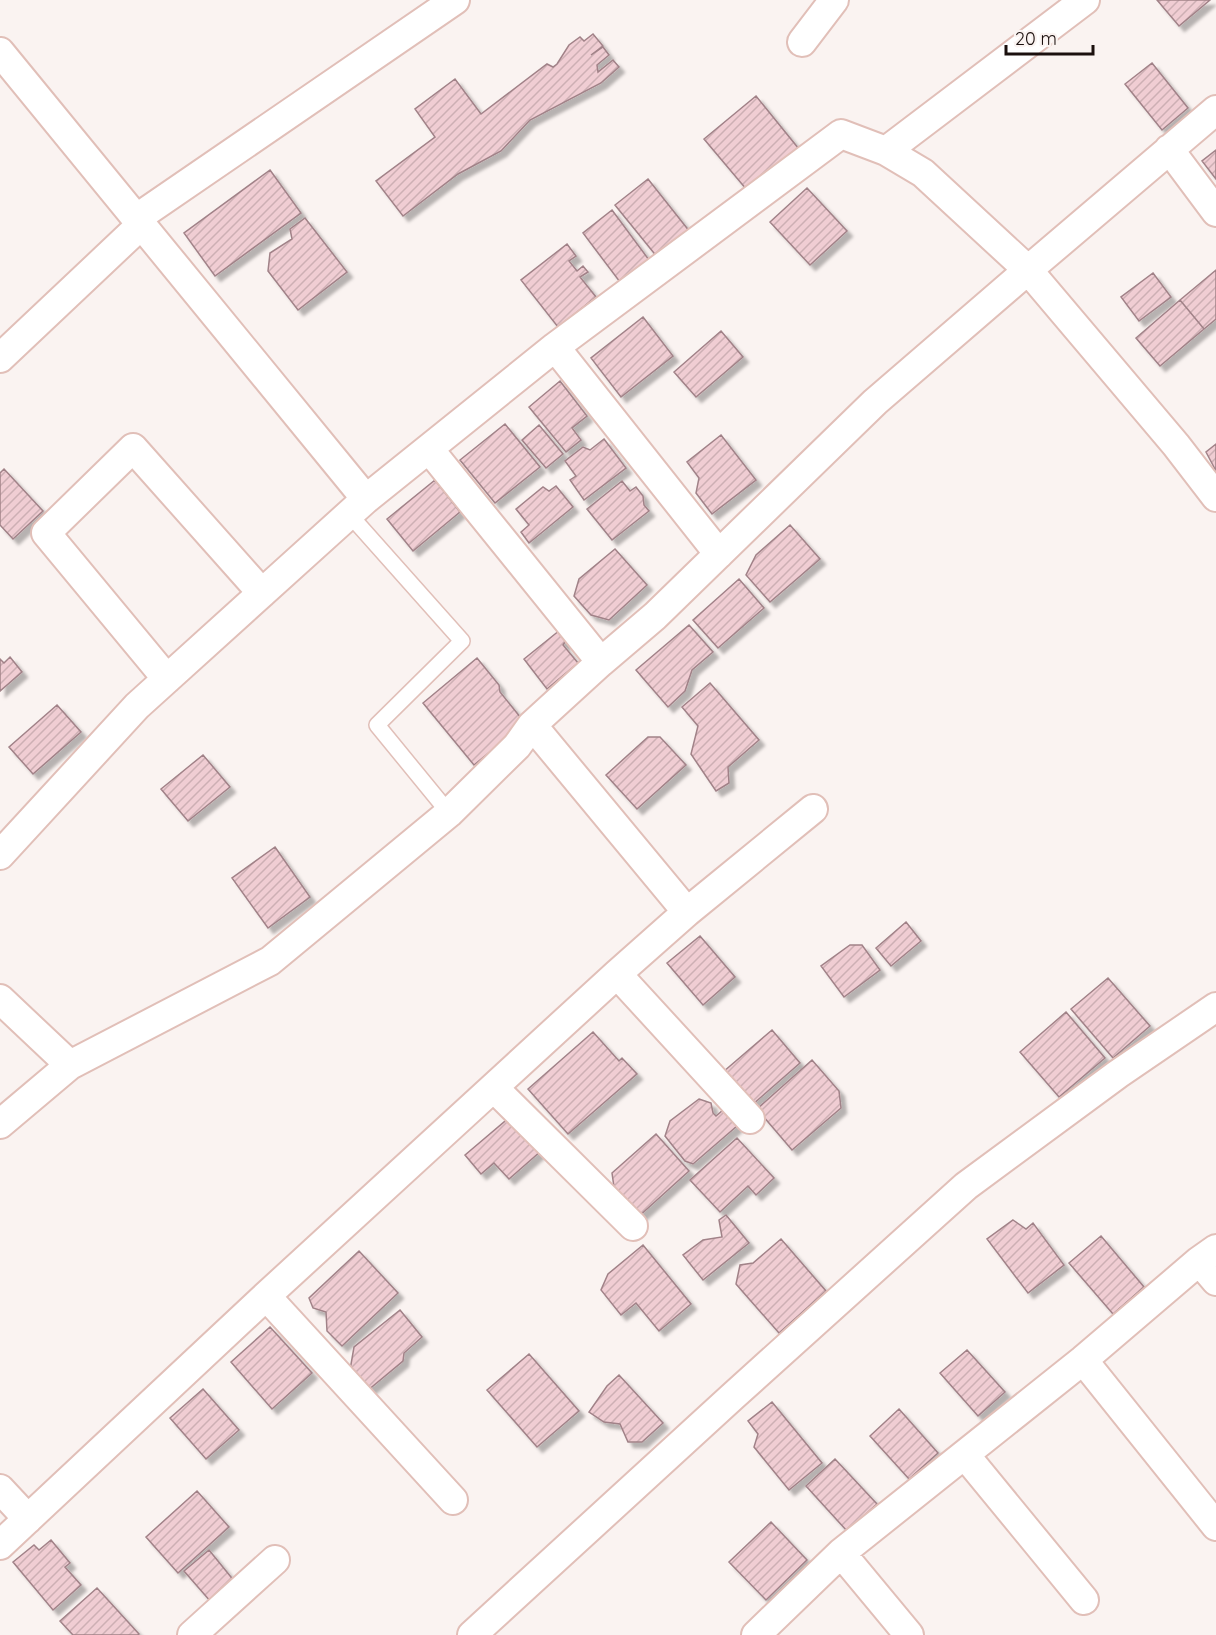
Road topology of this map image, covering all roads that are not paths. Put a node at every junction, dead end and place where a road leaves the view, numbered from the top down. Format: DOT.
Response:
graph roads {
  1 [pos="455,0"];
  2 [pos="834,0"];
  3 [pos="1085,0"];
  4 [pos="802,42"];
  5 [pos="0,52"];
  6 [pos="1216,110"];
  7 [pos="1169,149"];
  8 [pos="886,151"];
  9 [pos="1216,212"];
  10 [pos="139,221"];
  11 [pos="1028,270"];
  12 [pos="555,347"];
  13 [pos="0,358"];
  14 [pos="429,449"];
  15 [pos="1216,497"];
  16 [pos="358,506"];
  17 [pos="719,554"];
  18 [pos="262,592"];
  19 [pos="601,662"];
  20 [pos="167,679"];
  21 [pos="532,725"];
  22 [pos="813,809"];
  23 [pos="449,813"];
  24 [pos="0,855"];
  25 [pos="687,912"];
  26 [pos="617,974"];
  27 [pos="0,999"];
  28 [pos="1216,1007"];
  29 [pos="70,1065"];
  30 [pos="494,1088"];
  31 [pos="750,1119"];
  32 [pos="0,1124"];
  33 [pos="633,1226"];
  34 [pos="1210,1264"];
  35 [pos="266,1296"];
  36 [pos="1083,1360"];
  37 [pos="965,1455"];
  38 [pos="0,1488"];
  39 [pos="453,1500"];
  40 [pos="28,1519"];
  41 [pos="1216,1526"];
  42 [pos="0,1545"];
  43 [pos="841,1553"];
  44 [pos="275,1560"];
  45 [pos="1084,1600"];
  46 [pos="192,1635"];
  47 [pos="472,1635"];
  48 [pos="756,1635"];
  49 [pos="909,1635"];
  1 -- 10 [label="street"];
  2 -- 4 [label="street"];
  3 -- 8 [label="street"];
  5 -- 10 [label="street"];
  6 -- 7 [label="street"];
  7 -- 9 [label="street"];
  7 -- 11 [label="street"];
  8 -- 11 [label="street"];
  8 -- 12 [label="street"];
  10 -- 13 [label="street"];
  10 -- 16 [label="street"];
  11 -- 15 [label="street"];
  11 -- 17 [label="street"];
  12 -- 14 [label="street"];
  12 -- 17 [label="street"];
  14 -- 16 [label="street"];
  14 -- 19 [label="street"];
  16 -- 18 [label="street"];
  16 -- 23 [label="lane"];
  17 -- 19 [label="street"];
  18 -- 20 [label="street"];
  18 -- 20 [label="street"];
  19 -- 21 [label="street"];
  20 -- 24 [label="street"];
  21 -- 23 [label="street"];
  21 -- 25 [label="street"];
  22 -- 25 [label="street"];
  23 -- 29 [label="street"];
  25 -- 26 [label="street"];
  26 -- 30 [label="street"];
  26 -- 31 [label="street"];
  27 -- 29 [label="street"];
  28 -- 47 [label="street"];
  29 -- 32 [label="street"];
  30 -- 33 [label="street"];
  30 -- 35 [label="street"];
  34 -- 36 [label="street"];
  35 -- 39 [label="street"];
  35 -- 40 [label="street"];
  36 -- 37 [label="street"];
  36 -- 41 [label="street"];
  37 -- 43 [label="street"];
  37 -- 45 [label="street"];
  38 -- 40 [label="street"];
  40 -- 42 [label="street"];
  43 -- 48 [label="street"];
  43 -- 49 [label="street"];
  44 -- 46 [label="street"];
}
